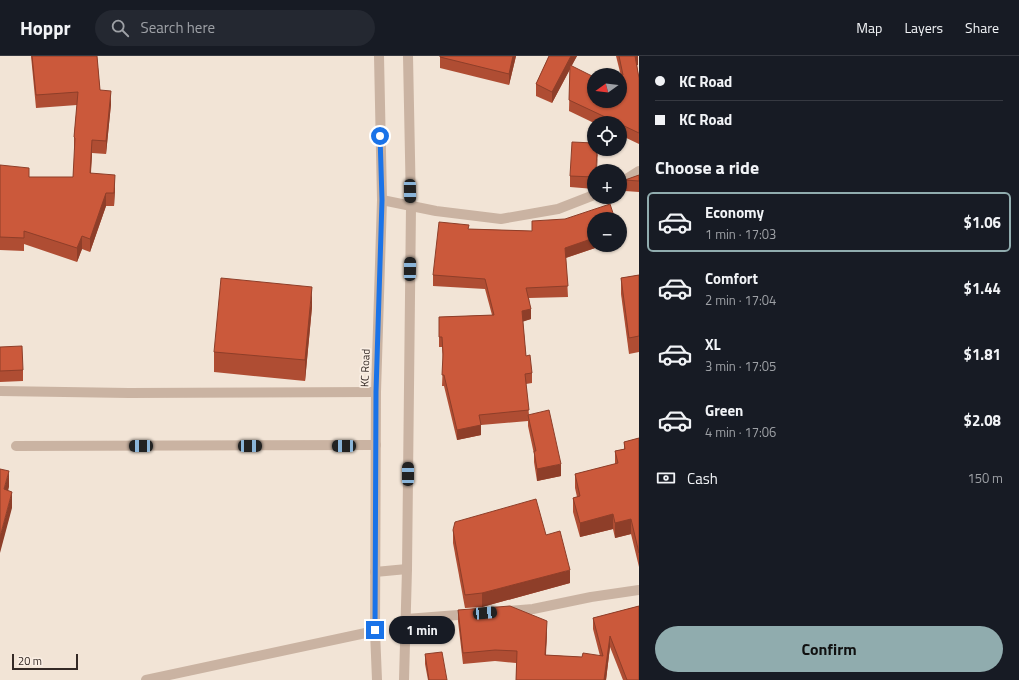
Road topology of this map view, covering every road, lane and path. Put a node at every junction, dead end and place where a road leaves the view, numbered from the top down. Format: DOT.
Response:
graph roads {
  1 [pos="379,56"];
  2 [pos="408,56"];
  3 [pos="639,171"];
  4 [pos="627,179"];
  5 [pos="587,198"];
  6 [pos="382,200"];
  7 [pos="411,206"];
  8 [pos="0,391"];
  9 [pos="376,392"];
  10 [pos="16,446"];
  11 [pos="376,446"];
  12 [pos="407,569"];
  13 [pos="375,572"];
  14 [pos="639,590"];
  15 [pos="493,612"];
  16 [pos="477,613"];
  17 [pos="406,619"];
  18 [pos="375,630"];
  19 [pos="146,680"];
  20 [pos="377,680"];
  21 [pos="404,680"];
  1 -- 6 [label="street, KC Road"];
  2 -- 7 [label="street"];
  3 -- 4 [label="street"];
  5 -- 7 [label="street"];
  6 -- 7 [label="street"];
  6 -- 9 [label="street, KC Road"];
  7 -- 12 [label="street"];
  8 -- 9 [label="street"];
  9 -- 11 [label="street, KC Road"];
  10 -- 11 [label="street"];
  11 -- 13 [label="street, KC Road"];
  12 -- 13 [label="street"];
  12 -- 17 [label="street"];
  13 -- 18 [label="street, KC Road"];
  14 -- 15 [label="street"];
  16 -- 17 [label="street"];
  17 -- 21 [label="street"];
  18 -- 19 [label="street"];
  18 -- 20 [label="street, KC Road"];
}
